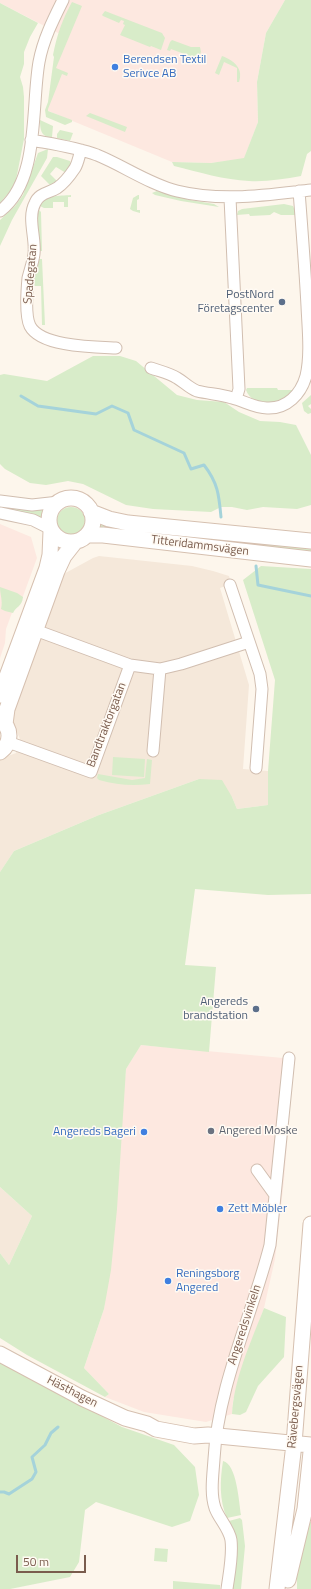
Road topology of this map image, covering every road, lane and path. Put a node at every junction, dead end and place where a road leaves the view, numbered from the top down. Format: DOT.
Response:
graph roads {
  1 [pos="63,0"];
  2 [pos="31,140"];
  3 [pos="81,150"];
  4 [pos="311,190"];
  5 [pos="299,192"];
  6 [pos="230,198"];
  7 [pos="0,211"];
  8 [pos="310,330"];
  9 [pos="116,348"];
  10 [pos="151,368"];
  11 [pos="236,399"];
  12 [pos="0,501"];
  13 [pos="59,502"];
  14 [pos="91,512"];
  15 [pos="0,513"];
  16 [pos="51,530"];
  17 [pos="88,535"];
  18 [pos="74,542"];
  19 [pos="311,542"];
  20 [pos="311,559"];
  21 [pos="230,585"];
  22 [pos="35,630"];
  23 [pos="249,642"];
  24 [pos="130,665"];
  25 [pos="160,669"];
  26 [pos="0,695"];
  27 [pos="3,722"];
  28 [pos="4,747"];
  29 [pos="153,751"];
  30 [pos="256,768"];
  31 [pos="289,1058"];
  32 [pos="257,1170"];
  33 [pos="275,1195"];
  34 [pos="311,1224"];
  35 [pos="0,1354"];
  36 [pos="212,1435"];
  37 [pos="294,1444"];
  38 [pos="311,1445"];
  39 [pos="311,1452"];
  40 [pos="227,1589"];
  41 [pos="277,1589"];
  42 [pos="286,1589"];
  1 -- 2 [label="street"];
  2 -- 3 [label="street"];
  2 -- 7 [label="street"];
  3 -- 6 [label="street"];
  3 -- 9 [label="street, Spadegatan"];
  4 -- 5 [label="street"];
  5 -- 6 [label="street"];
  5 -- 8 [label="street"];
  6 -- 11 [label="street"];
  8 -- 11 [label="street"];
  10 -- 11 [label="street"];
  12 -- 13 [label="street"];
  13 -- 14 [label="street"];
  13 -- 16 [label="street"];
  14 -- 17 [label="street"];
  14 -- 19 [label="street, Titteridammsvägen"];
  15 -- 16 [label="street"];
  16 -- 18 [label="street"];
  16 -- 26 [label="street"];
  17 -- 18 [label="street"];
  17 -- 20 [label="street, Titteridammsvägen"];
  18 -- 22 [label="street"];
  21 -- 23 [label="street"];
  22 -- 24 [label="street"];
  22 -- 27 [label="street"];
  23 -- 25 [label="street"];
  23 -- 30 [label="street"];
  24 -- 25 [label="street"];
  24 -- 28 [label="street, Bandtraktorgatan"];
  25 -- 29 [label="street"];
  27 -- 28 [label="street"];
  31 -- 33 [label="street, Angeredsvinkeln"];
  32 -- 33 [label="street"];
  33 -- 36 [label="street, Angeredsvinkeln"];
  34 -- 37 [label="street, Rävebergsvägen"];
  35 -- 36 [label="street, Hästhagen"];
  36 -- 37 [label="street, Hästhagen"];
  36 -- 40 [label="street, Angeredsvinkeln"];
  37 -- 38 [label="street, Hästhagen"];
  37 -- 41 [label="street, Rävebergsvägen"];
  39 -- 42 [label="street, Rävebergsvägen"];
}
